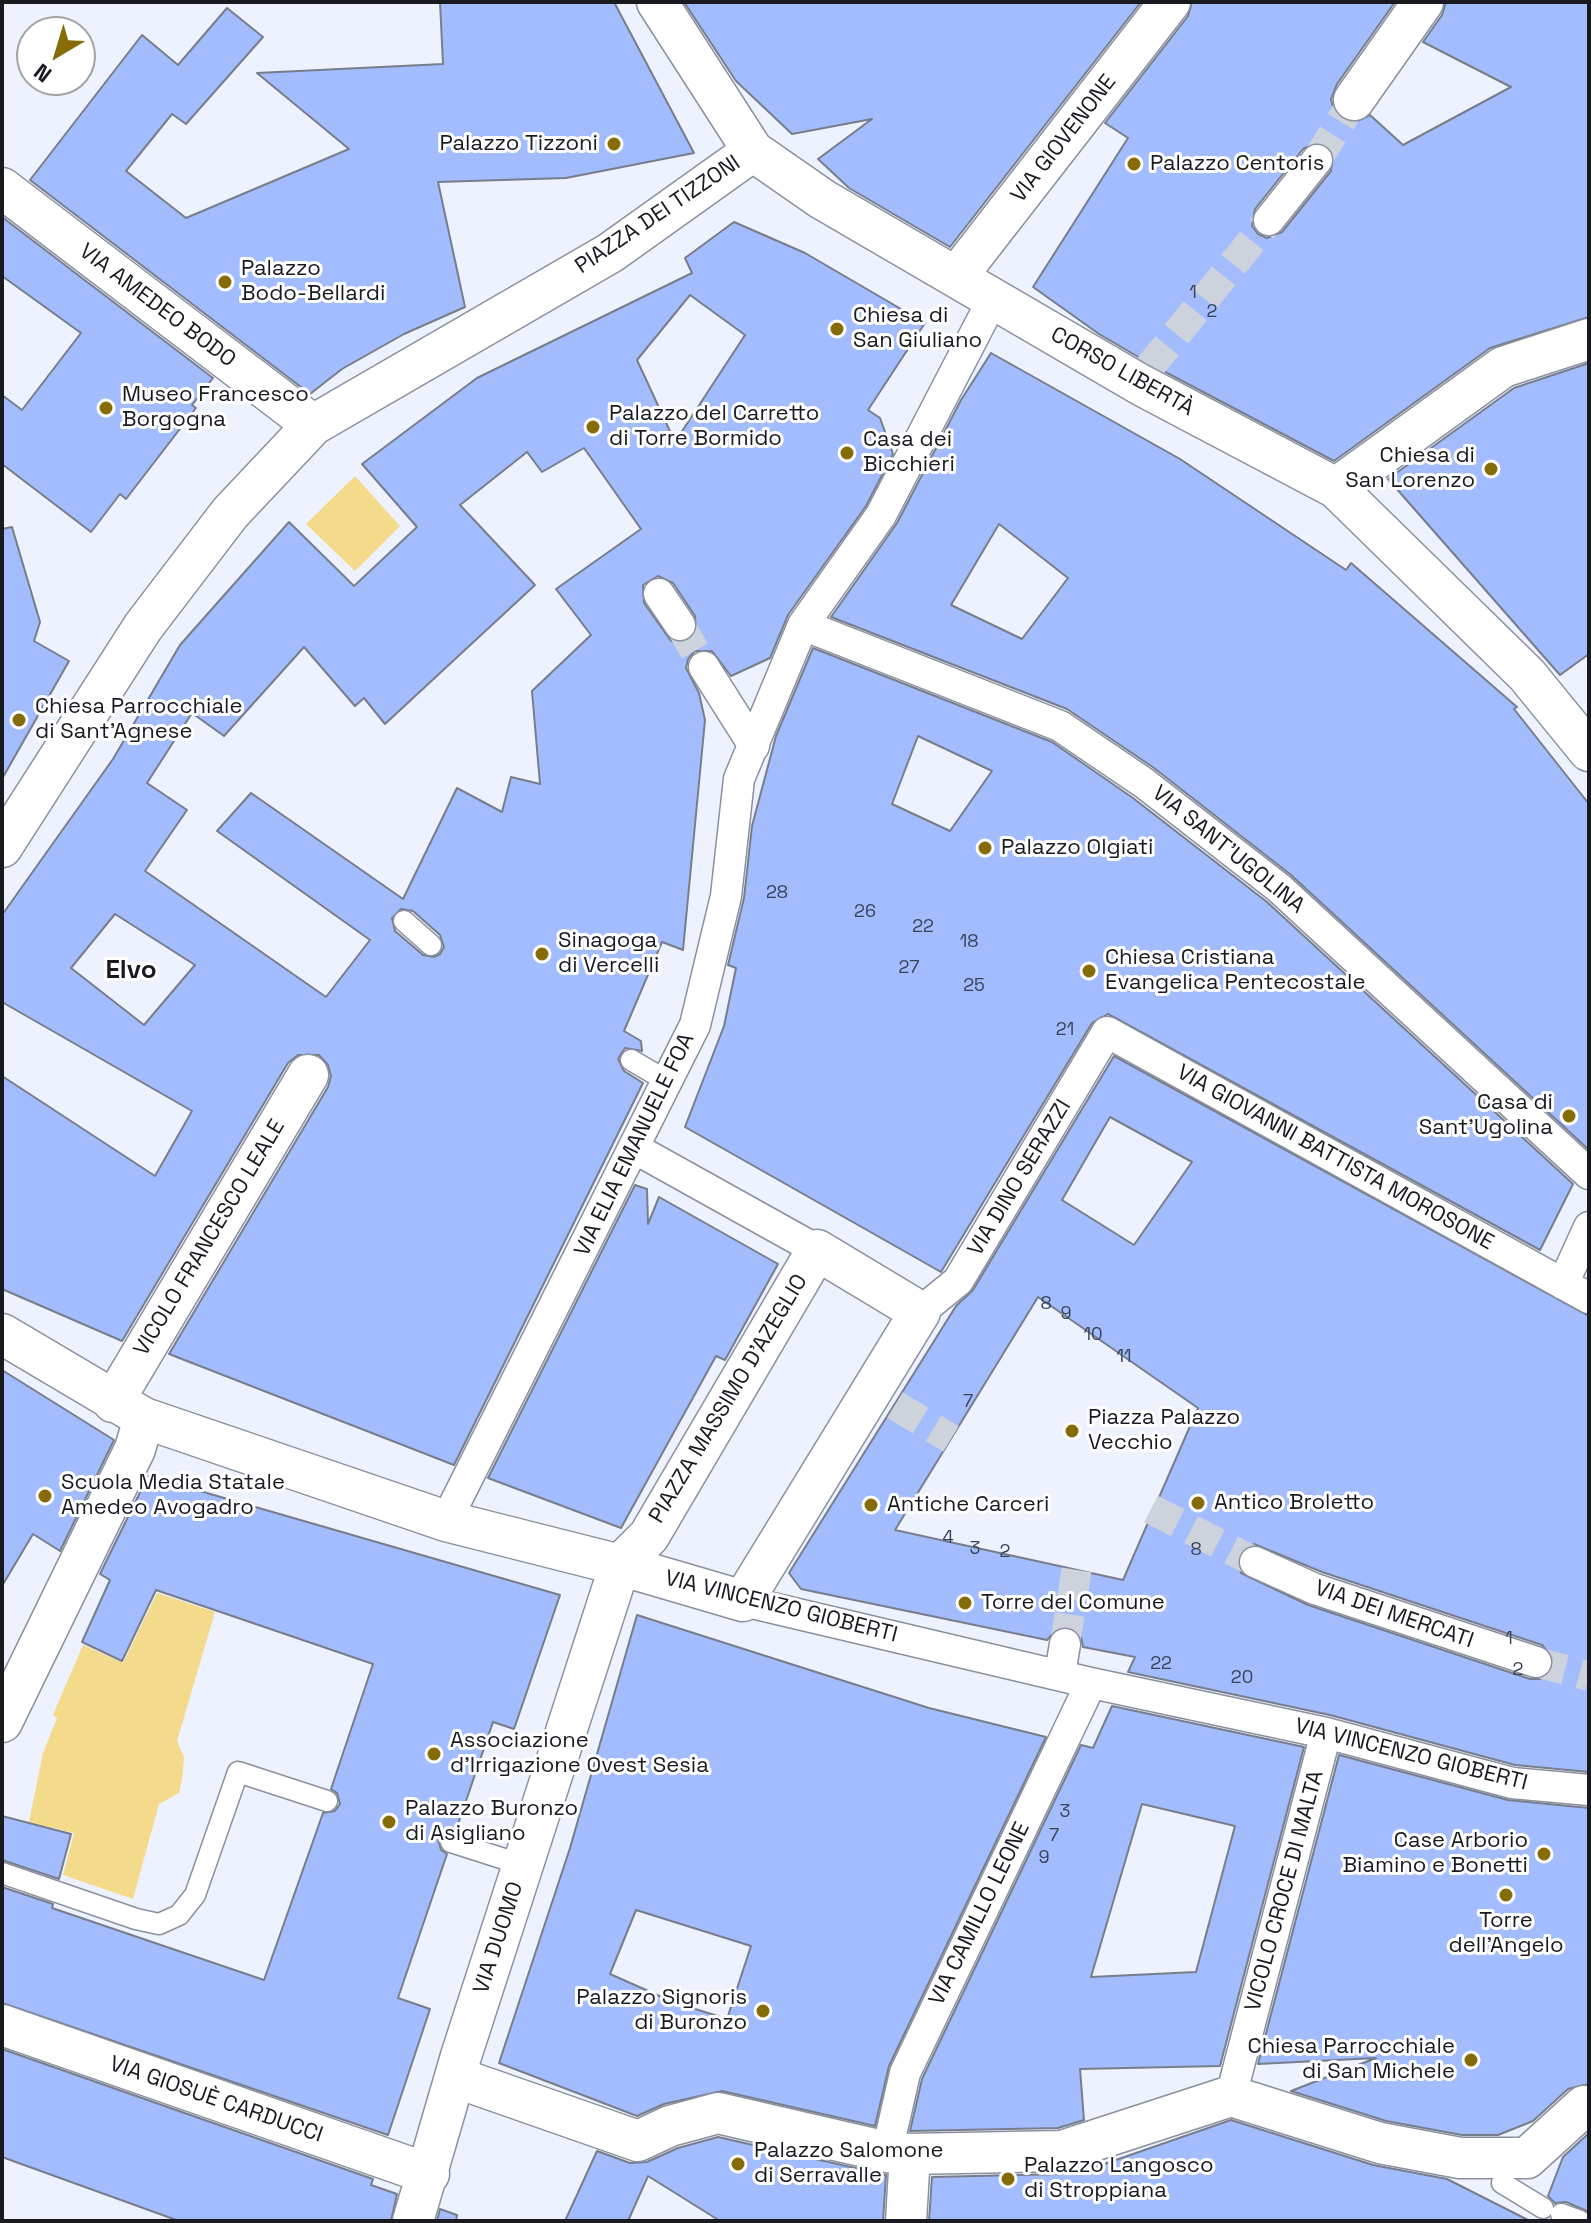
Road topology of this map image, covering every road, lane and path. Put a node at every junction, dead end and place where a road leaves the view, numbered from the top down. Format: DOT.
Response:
graph roads {
  1 [pos="657,2"];
  2 [pos="1170,2"];
  3 [pos="1423,2"];
  4 [pos="1354,100"];
  5 [pos="753,151"];
  6 [pos="1317,160"];
  7 [pos="2,188"];
  8 [pos="1269,220"];
  9 [pos="957,276"];
  10 [pos="993,299"];
  11 [pos="1589,339"];
  12 [pos="313,425"];
  13 [pos="1336,488"];
  14 [pos="659,594"];
  15 [pos="680,625"];
  16 [pos="803,625"];
  17 [pos="704,667"];
  18 [pos="1586,742"];
  19 [pos="754,746"];
  20 [pos="2,847"];
  21 [pos="404,921"];
  22 [pos="431,945"];
  23 [pos="1107,1032"];
  24 [pos="631,1060"];
  25 [pos="308,1075"];
  26 [pos="667,1081"];
  27 [pos="634,1148"];
  28 [pos="1589,1174"];
  29 [pos="1589,1227"];
  30 [pos="817,1250"];
  31 [pos="1576,1291"];
  32 [pos="920,1312"];
  33 [pos="2,1334"];
  34 [pos="128,1410"];
  35 [pos="446,1521"];
  36 [pos="1255,1562"];
  37 [pos="620,1565"];
  38 [pos="743,1601"];
  39 [pos="1065,1644"];
  40 [pos="1536,1662"];
  41 [pos="1060,1674"];
  42 [pos="1091,1683"];
  43 [pos="2,1722"];
  44 [pos="1326,1733"];
  45 [pos="1589,1790"];
  46 [pos="327,1801"];
  47 [pos="451,1842"];
  48 [pos="523,1865"];
  49 [pos="2,1873"];
  50 [pos="2,2025"];
  51 [pos="455,2077"];
  52 [pos="1231,2096"];
  53 [pos="1587,2104"];
  54 [pos="898,2153"];
  55 [pos="1504,2170"];
  56 [pos="429,2174"];
  57 [pos="1499,2206"];
  58 [pos="1561,2214"];
  59 [pos="413,2221"];
  60 [pos="906,2221"];
  1 -- 5 [label="street, CORSO LIBERTÀ"];
  2 -- 9 [label="street, VIA GIOVENONE"];
  3 -- 4 [label="street"];
  5 -- 9 [label="street, CORSO LIBERTÀ"];
  5 -- 12 [label="street, PIAZZA DEI TIZZONI"];
  6 -- 8 [label="street"];
  7 -- 12 [label="street, VIA AMEDEO BODO"];
  9 -- 10 [label="street, CORSO LIBERTÀ"];
  10 -- 13 [label="street, CORSO LIBERTÀ"];
  10 -- 16 [label="street, VIA ELIA EMANUELE FOA"];
  11 -- 13 [label="street"];
  12 -- 20 [label="street, PIAZZA DEI TIZZONI"];
  13 -- 18 [label="street, CORSO LIBERTÀ"];
  14 -- 15 [label="street"];
  16 -- 19 [label="street, VIA ELIA EMANUELE FOA"];
  16 -- 28 [label="street, VIA SANT'UGOLINA"];
  17 -- 19 [label="street"];
  19 -- 26 [label="street, VIA ELIA EMANUELE FOA"];
  21 -- 22 [label="lane"];
  23 -- 31 [label="street, VIA GIOVANNI BATTISTA MOROSONE"];
  23 -- 32 [label="street, VIA DINO SERAZZI"];
  24 -- 26 [label="lane"];
  25 -- 34 [label="street, VICOLO FRANCESCO LEALE"];
  26 -- 27 [label="street, VIA ELIA EMANUELE FOA"];
  27 -- 30 [label="street"];
  27 -- 35 [label="street, VIA ELIA EMANUELE FOA"];
  29 -- 31 [label="street"];
  30 -- 32 [label="street, PIAZZA MASSIMO D'AZEGLIO"];
  30 -- 37 [label="street, PIAZZA MASSIMO D'AZEGLIO"];
  32 -- 38 [label="street"];
  33 -- 34 [label="street, VIA VINCENZO GIOBERTI"];
  34 -- 35 [label="street, VIA VINCENZO GIOBERTI"];
  34 -- 43 [label="street, VICOLO FRANCESCO LEALE"];
  35 -- 37 [label="street, VIA VINCENZO GIOBERTI"];
  36 -- 40 [label="street, VIA DEI MERCATI"];
  37 -- 38 [label="street, VIA VINCENZO GIOBERTI"];
  37 -- 48 [label="street, VIA DUOMO"];
  38 -- 41 [label="street, VIA VINCENZO GIOBERTI"];
  39 -- 41 [label="street"];
  41 -- 42 [label="street, VIA VINCENZO GIOBERTI"];
  42 -- 44 [label="street, VIA VINCENZO GIOBERTI"];
  42 -- 54 [label="street, VIA CAMILLO LEONE"];
  44 -- 45 [label="street, VIA VINCENZO GIOBERTI"];
  44 -- 52 [label="street, VICOLO CROCE DI MALTA"];
  46 -- 49 [label="lane"];
  47 -- 48 [label="lane"];
  48 -- 51 [label="street, VIA DUOMO"];
  50 -- 56 [label="street, VIA GIOSUÈ CARDUCCI"];
  51 -- 54 [label="street"];
  51 -- 56 [label="street, VIA DUOMO"];
  52 -- 54 [label="street"];
  52 -- 55 [label="street"];
  53 -- 55 [label="street"];
  54 -- 60 [label="street, VIA CAMILLO LEONE"];
  55 -- 57 [label="lane"];
  55 -- 58 [label="lane"];
  56 -- 59 [label="street, VIA DUOMO"];
}
